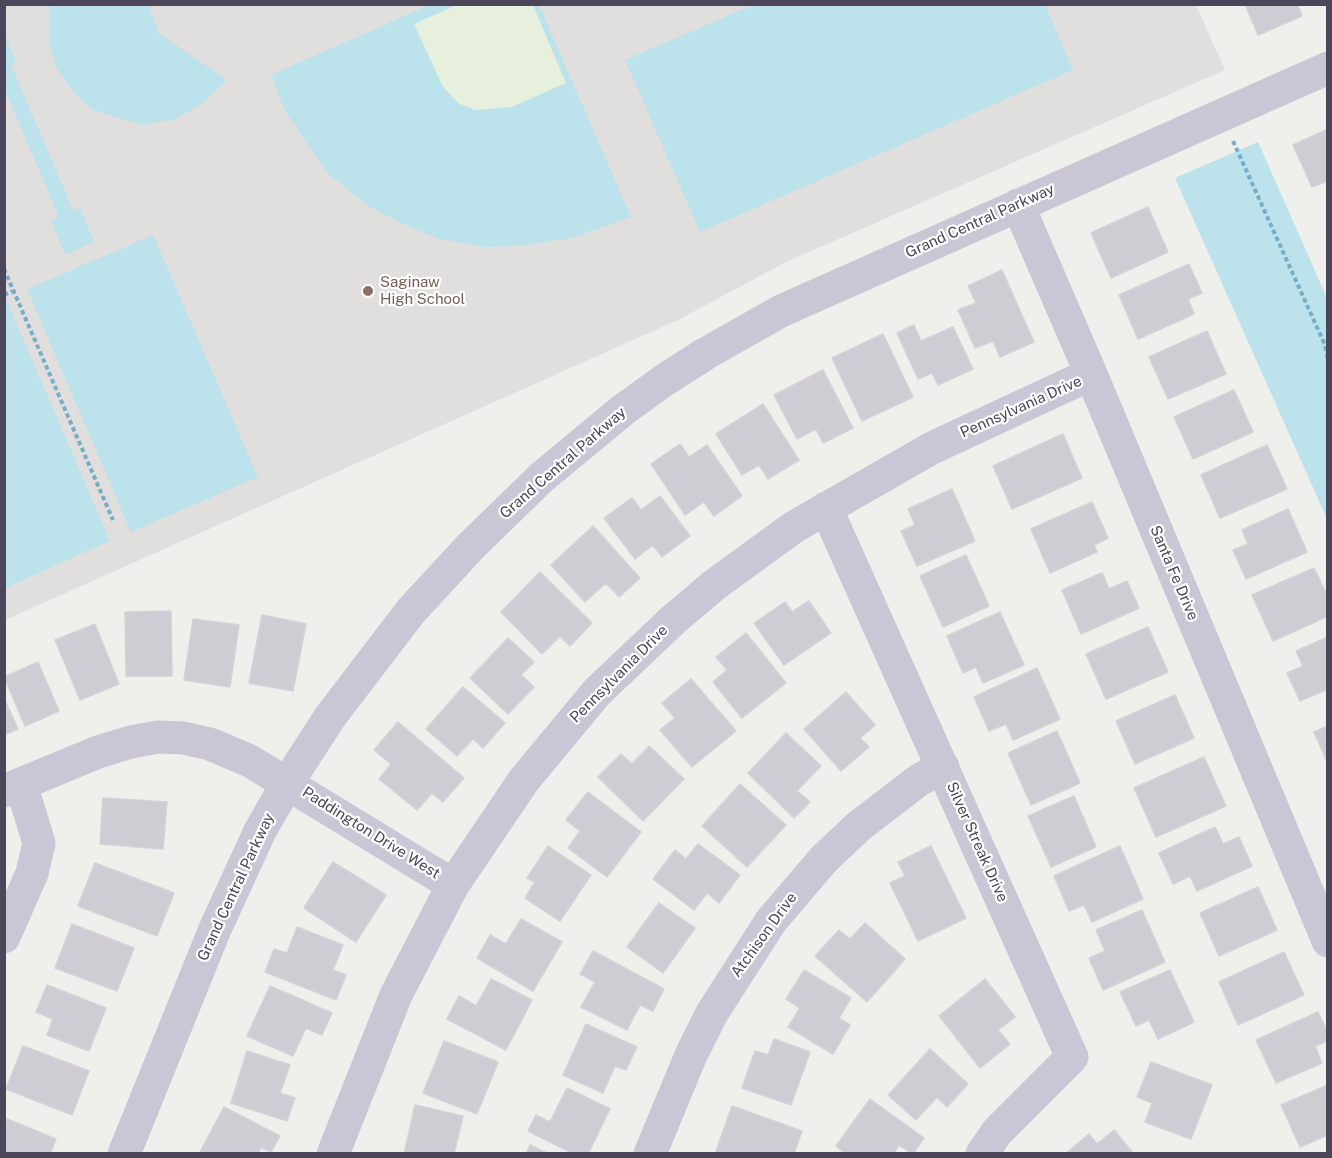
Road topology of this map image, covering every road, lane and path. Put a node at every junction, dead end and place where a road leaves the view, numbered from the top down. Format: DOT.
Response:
graph roads {
  1 [pos="1328,68"];
  2 [pos="1221,114"];
  3 [pos="1018,205"];
  4 [pos="4,269"];
  5 [pos="13,291"];
  6 [pos="4,295"];
  7 [pos="1328,360"];
  8 [pos="1091,374"];
  9 [pos="826,508"];
  10 [pos="113,520"];
  11 [pos="944,767"];
  12 [pos="288,782"];
  13 [pos="13,787"];
  14 [pos="453,885"];
  15 [pos="4,937"];
  16 [pos="1328,941"];
  17 [pos="124,1154"];
  18 [pos="333,1154"];
  19 [pos="650,1154"];
  20 [pos="982,1154"];
  1 -- 2 [label="street, Grand Central Parkway"];
  2 -- 3 [label="street, Grand Central Parkway"];
  2 -- 7 [label="path"];
  3 -- 8 [label="street, Santa Fe Drive"];
  3 -- 12 [label="street, Grand Central Parkway"];
  4 -- 5 [label="path"];
  5 -- 6 [label="path"];
  5 -- 10 [label="path"];
  8 -- 9 [label="street, Pennsylvania Drive"];
  8 -- 16 [label="street, Santa Fe Drive"];
  9 -- 11 [label="street, Silver Streak Drive"];
  9 -- 14 [label="street, Pennsylvania Drive"];
  11 -- 19 [label="street, Atchison Drive"];
  11 -- 20 [label="street, Silver Streak Drive"];
  12 -- 13 [label="street, Paddington Drive West"];
  12 -- 14 [label="street, Paddington Drive West"];
  12 -- 17 [label="street, Grand Central Parkway"];
  13 -- 15 [label="street"];
  14 -- 18 [label="street, Pennsylvania Drive"];
}
